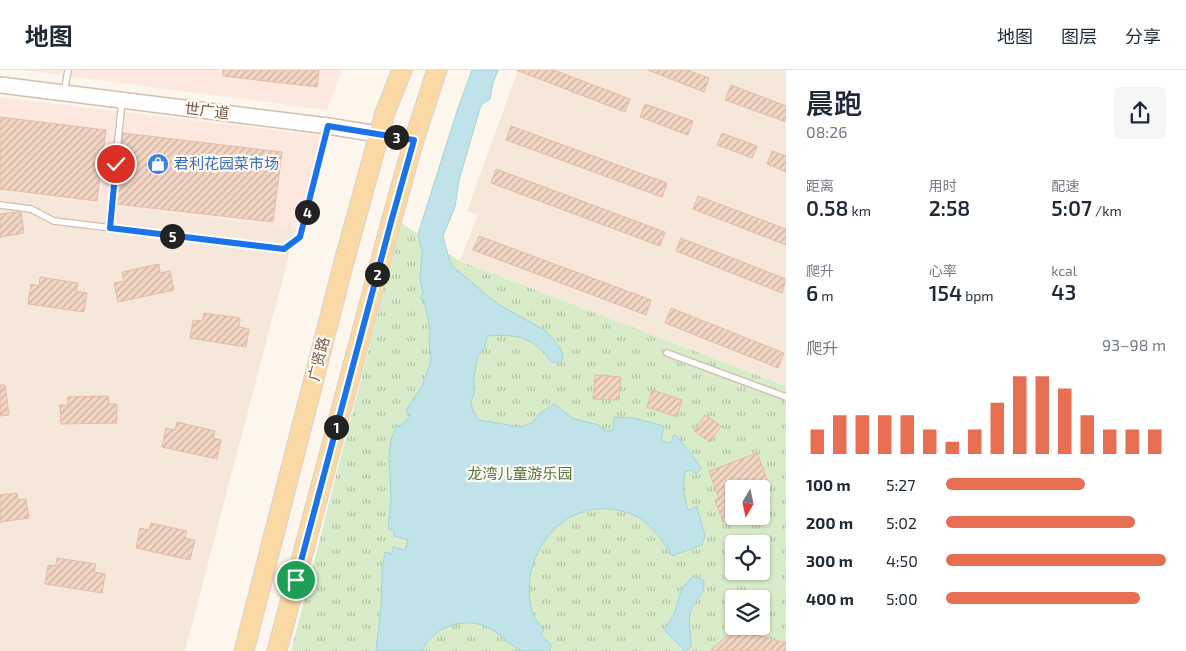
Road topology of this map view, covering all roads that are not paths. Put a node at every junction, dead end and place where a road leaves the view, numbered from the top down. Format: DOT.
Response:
graph roads {
  1 [pos="68,70"];
  2 [pos="402,70"];
  3 [pos="437,70"];
  4 [pos="0,85"];
  5 [pos="64,93"];
  6 [pos="122,100"];
  7 [pos="328,126"];
  8 [pos="380,134"];
  9 [pos="414,140"];
  10 [pos="0,205"];
  11 [pos="110,228"];
  12 [pos="667,353"];
  13 [pos="786,397"];
  14 [pos="244,651"];
  15 [pos="277,651"];
  1 -- 5 [label="lane"];
  2 -- 8 [label="main road, 广贤路"];
  3 -- 9 [label="main road"];
  4 -- 5 [label="street, 世广道"];
  5 -- 6 [label="street, 世广道"];
  6 -- 7 [label="street, 世广道"];
  6 -- 11 [label="lane"];
  7 -- 8 [label="street, 世广道"];
  7 -- 11 [label="lane"];
  8 -- 9 [label="street, 世广道"];
  8 -- 14 [label="main road, 广贤路"];
  9 -- 15 [label="main road"];
  10 -- 11 [label="lane"];
  12 -- 13 [label="lane"];
}
